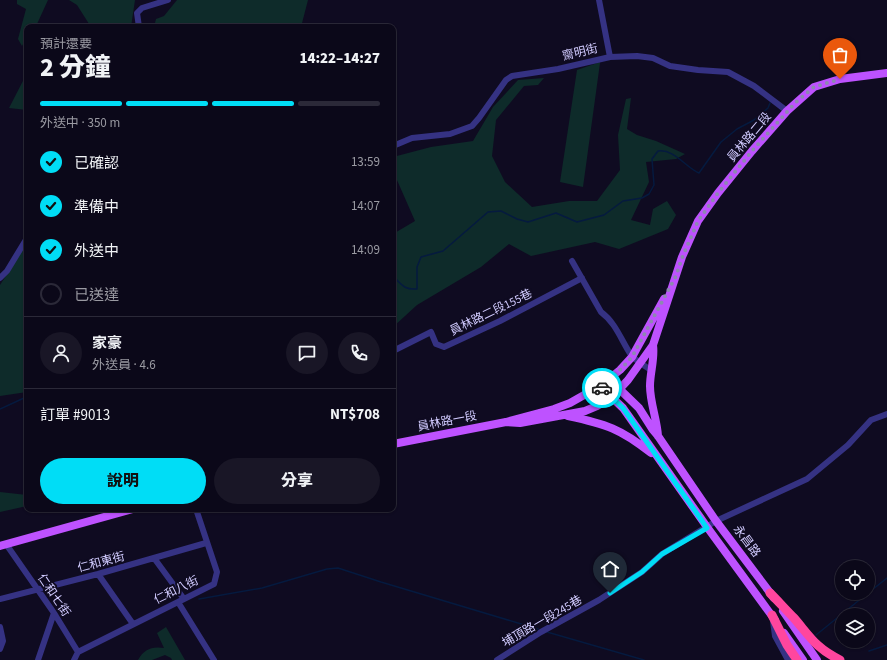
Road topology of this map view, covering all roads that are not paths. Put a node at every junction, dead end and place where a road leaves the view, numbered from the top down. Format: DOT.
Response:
graph roads {
  1 [pos="168,0"];
  2 [pos="599,0"];
  3 [pos="139,24"];
  4 [pos="610,56"];
  5 [pos="887,72"];
  6 [pos="787,111"];
  7 [pos="396,145"];
  8 [pos="24,243"];
  9 [pos="572,261"];
  10 [pos="676,276"];
  11 [pos="0,278"];
  12 [pos="582,278"];
  13 [pos="653,345"];
  14 [pos="396,350"];
  15 [pos="632,357"];
  16 [pos="641,363"];
  17 [pos="651,370"];
  18 [pos="610,379"];
  19 [pos="600,386"];
  20 [pos="619,389"];
  21 [pos="612,397"];
  22 [pos="887,414"];
  23 [pos="566,416"];
  24 [pos="506,422"];
  25 [pos="658,436"];
  26 [pos="396,443"];
  27 [pos="659,460"];
  28 [pos="122,512"];
  29 [pos="197,512"];
  30 [pos="716,521"];
  31 [pos="707,528"];
  32 [pos="206,543"];
  33 [pos="3,545"];
  34 [pos="154,558"];
  35 [pos="98,574"];
  36 [pos="37,590"];
  37 [pos="770,593"];
  38 [pos="0,600"];
  39 [pos="181,600"];
  40 [pos="54,613"];
  41 [pos="772,615"];
  42 [pos="133,624"];
  43 [pos="0,627"];
  44 [pos="0,649"];
  45 [pos="78,652"];
  46 [pos="38,660"];
  47 [pos="74,660"];
  48 [pos="214,660"];
  49 [pos="497,660"];
  50 [pos="788,660"];
  51 [pos="797,660"];
  52 [pos="804,660"];
  53 [pos="817,660"];
  54 [pos="840,660"];
  1 -- 3 [label="street"];
  2 -- 4 [label="street"];
  4 -- 6 [label="street, 齋明街"];
  4 -- 7 [label="street, 齋明街"];
  5 -- 6 [label="main road, 員林路二段"];
  6 -- 10 [label="main road, 員林路二段"];
  8 -- 11 [label="street"];
  9 -- 12 [label="street"];
  10 -- 13 [label="main road, 員林路二段"];
  10 -- 15 [label="main road, 員林路二段"];
  12 -- 14 [label="street, 員林路二段155巷"];
  12 -- 15 [label="street"];
  13 -- 16 [label="main road, 員林路二段"];
  13 -- 17 [label="main road"];
  15 -- 16 [label="street"];
  15 -- 18 [label="main road, 員林路二段"];
  16 -- 17 [label="street"];
  16 -- 20 [label="main road, 員林路二段"];
  17 -- 25 [label="main road"];
  18 -- 19 [label="main road, 員林路二段"];
  18 -- 20 [label="main road, 永昌路"];
  19 -- 21 [label="main road"];
  19 -- 24 [label="main road, 員林路一段"];
  20 -- 21 [label="main road, 員林路一段"];
  20 -- 25 [label="main road, 永昌路"];
  21 -- 23 [label="main road, 員林路一段"];
  21 -- 27 [label="main road"];
  22 -- 30 [label="street, 埔頂路一段245巷"];
  23 -- 24 [label="main road, 員林路一段"];
  23 -- 27 [label="main road"];
  24 -- 26 [label="main road, 員林路一段"];
  25 -- 30 [label="main road, 永昌路"];
  27 -- 31 [label="main road, 永昌路"];
  28 -- 33 [label="main road"];
  29 -- 32 [label="street, 仁和八街"];
  30 -- 31 [label="street, 埔頂路一段245巷"];
  30 -- 37 [label="main road, 永昌路"];
  31 -- 41 [label="main road, 永昌路"];
  31 -- 49 [label="street, 埔頂路一段245巷"];
  32 -- 34 [label="street, 仁和東街"];
  32 -- 39 [label="street, 仁和八街"];
  33 -- 36 [label="street, 仁和七街"];
  34 -- 35 [label="street, 仁和東街"];
  34 -- 39 [label="street"];
  35 -- 36 [label="street, 仁和東街"];
  35 -- 42 [label="street"];
  36 -- 38 [label="street, 仁和東街"];
  36 -- 40 [label="street, 仁和七街"];
  37 -- 53 [label="main road, 永昌路"];
  37 -- 54 [label="highway"];
  39 -- 42 [label="street, 仁和八街"];
  39 -- 48 [label="street"];
  40 -- 45 [label="street, 仁和七街"];
  40 -- 46 [label="street"];
  41 -- 50 [label="street"];
  41 -- 51 [label="highway"];
  41 -- 52 [label="main road, 永昌路"];
  42 -- 45 [label="street, 仁和八街"];
  43 -- 44 [label="street"];
  45 -- 47 [label="street"];
}
